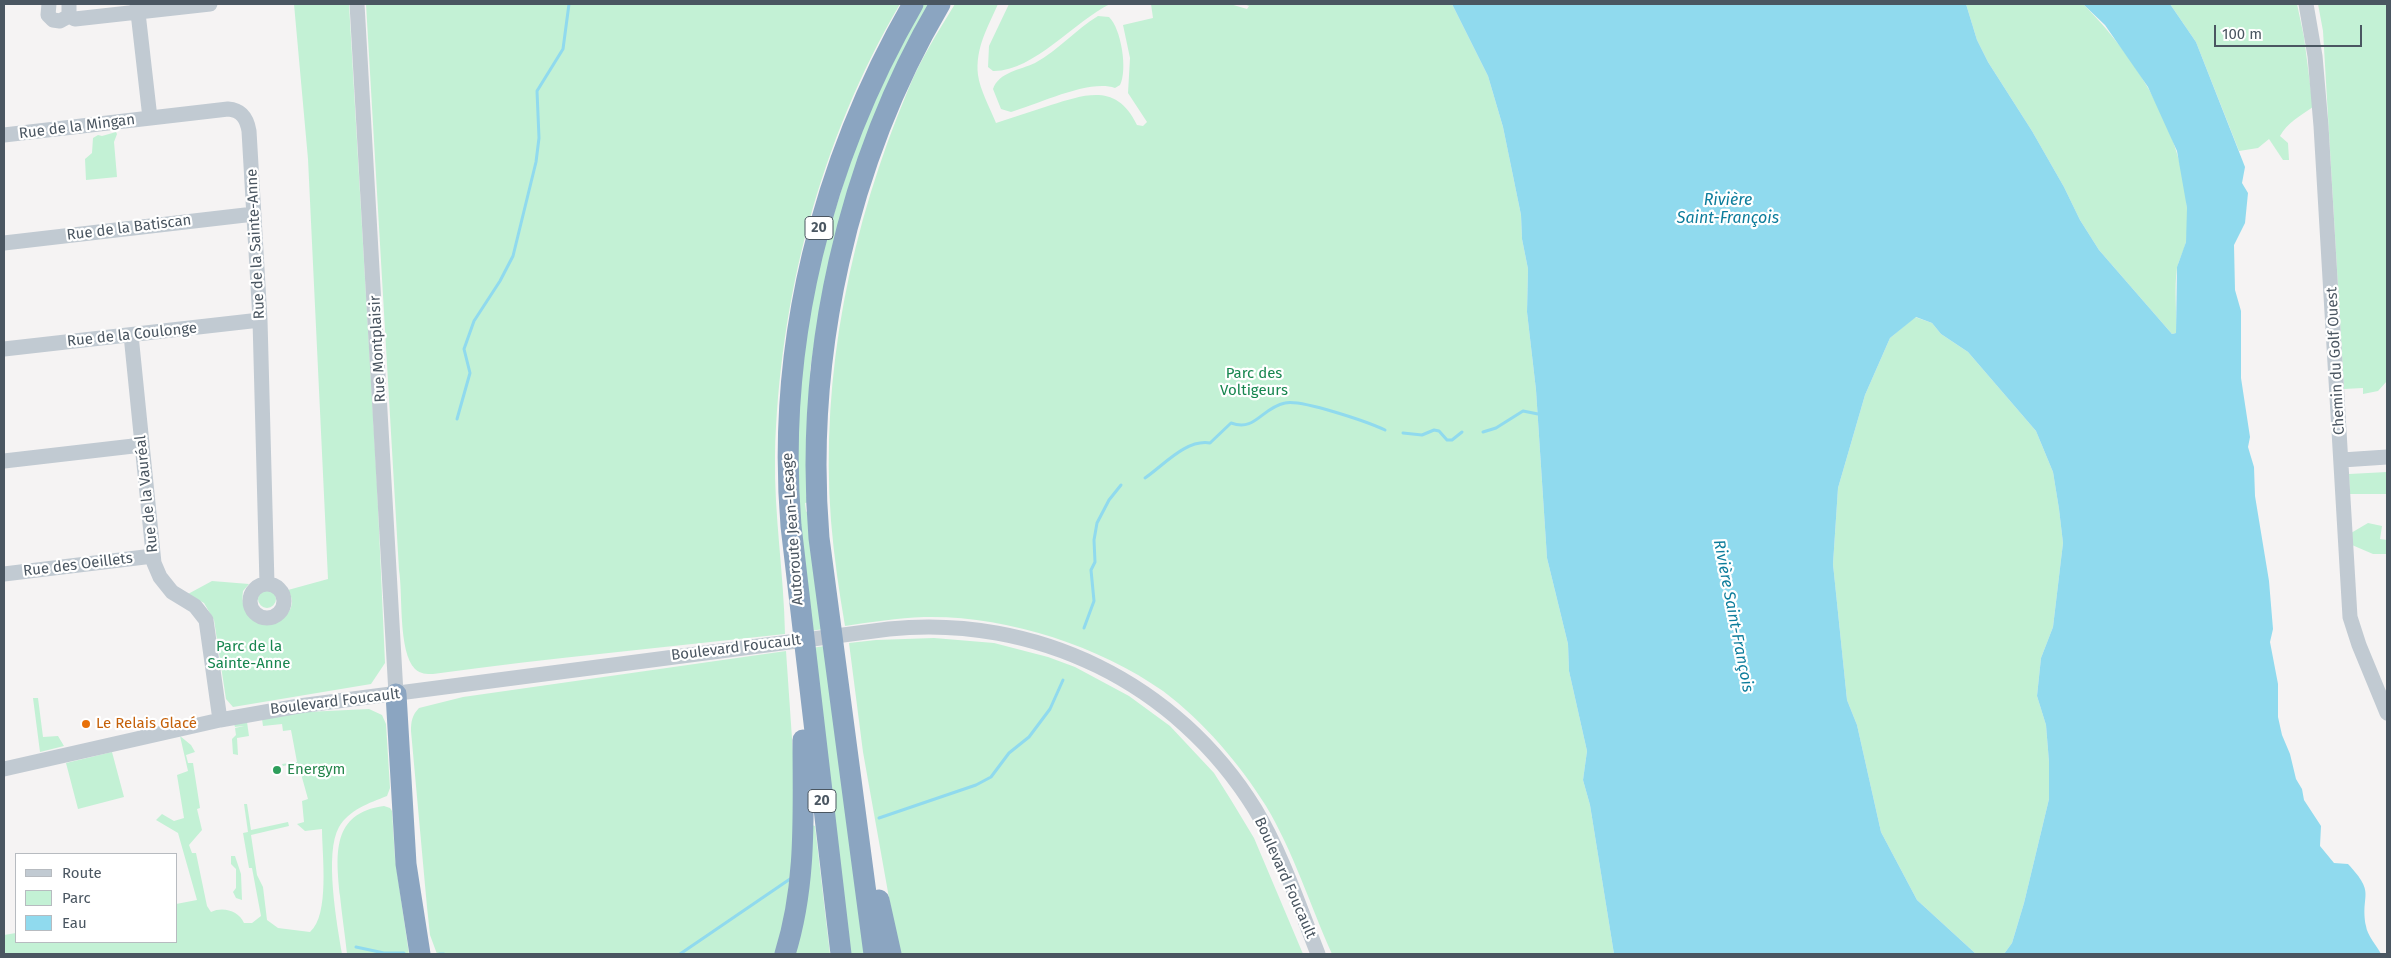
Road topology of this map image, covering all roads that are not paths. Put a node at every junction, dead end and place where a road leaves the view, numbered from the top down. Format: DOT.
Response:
graph roads {
  1 [pos="49,4"];
  2 [pos="210,4"];
  3 [pos="357,4"];
  4 [pos="913,4"];
  5 [pos="940,4"];
  6 [pos="2306,4"];
  7 [pos="138,8"];
  8 [pos="69,10"];
  9 [pos="150,118"];
  10 [pos="4,135"];
  11 [pos="254,214"];
  12 [pos="4,243"];
  13 [pos="260,320"];
  14 [pos="131,336"];
  15 [pos="4,349"];
  16 [pos="142,445"];
  17 [pos="2387,457"];
  18 [pos="2342,460"];
  19 [pos="4,461"];
  20 [pos="153,556"];
  21 [pos="4,574"];
  22 [pos="267,584"];
  23 [pos="803,647"];
  24 [pos="396,694"];
  25 [pos="2387,713"];
  26 [pos="220,720"];
  27 [pos="4,769"];
  28 [pos="850,774"];
  29 [pos="412,902"];
  30 [pos="420,954"];
  31 [pos="429,954"];
  32 [pos="785,954"];
  33 [pos="840,954"];
  34 [pos="874,954"];
  35 [pos="891,954"];
  36 [pos="1318,954"];
  1 -- 8 [label="street"];
  2 -- 7 [label="street"];
  3 -- 24 [label="street, Rue Montplaisir"];
  4 -- 23 [label="highway, Autoroute Jean-Lesage / 20"];
  5 -- 28 [label="highway, Autoroute Jean-Lesage / 20"];
  6 -- 18 [label="street, Chemin du Golf Ouest"];
  7 -- 8 [label="street"];
  7 -- 9 [label="street"];
  9 -- 10 [label="street, Rue de la Mingan"];
  9 -- 11 [label="street, Rue de la Sainte-Anne"];
  11 -- 12 [label="street, Rue de la Batiscan"];
  11 -- 13 [label="street, Rue de la Sainte-Anne"];
  13 -- 14 [label="street, Rue de la Coulonge"];
  13 -- 22 [label="street, Rue de la Sainte-Anne"];
  14 -- 15 [label="street, Rue de la Coulonge"];
  14 -- 16 [label="street, Rue de la Vauréal"];
  16 -- 19 [label="street"];
  16 -- 20 [label="street, Rue de la Vauréal"];
  17 -- 18 [label="street"];
  18 -- 25 [label="street, Chemin du Golf Ouest"];
  20 -- 21 [label="street, Rue des Oeillets"];
  20 -- 26 [label="street, Rue de la Vauréal"];
  23 -- 32 [label="highway"];
  23 -- 33 [label="highway, Autoroute Jean-Lesage / 20"];
  24 -- 26 [label="street, Boulevard Foucault"];
  24 -- 29 [label="highway"];
  24 -- 36 [label="street, Boulevard Foucault"];
  26 -- 27 [label="street, Boulevard Foucault"];
  28 -- 34 [label="highway, Autoroute Jean-Lesage / 20"];
  28 -- 35 [label="highway"];
  29 -- 30 [label="highway"];
  29 -- 31 [label="highway"];
}
